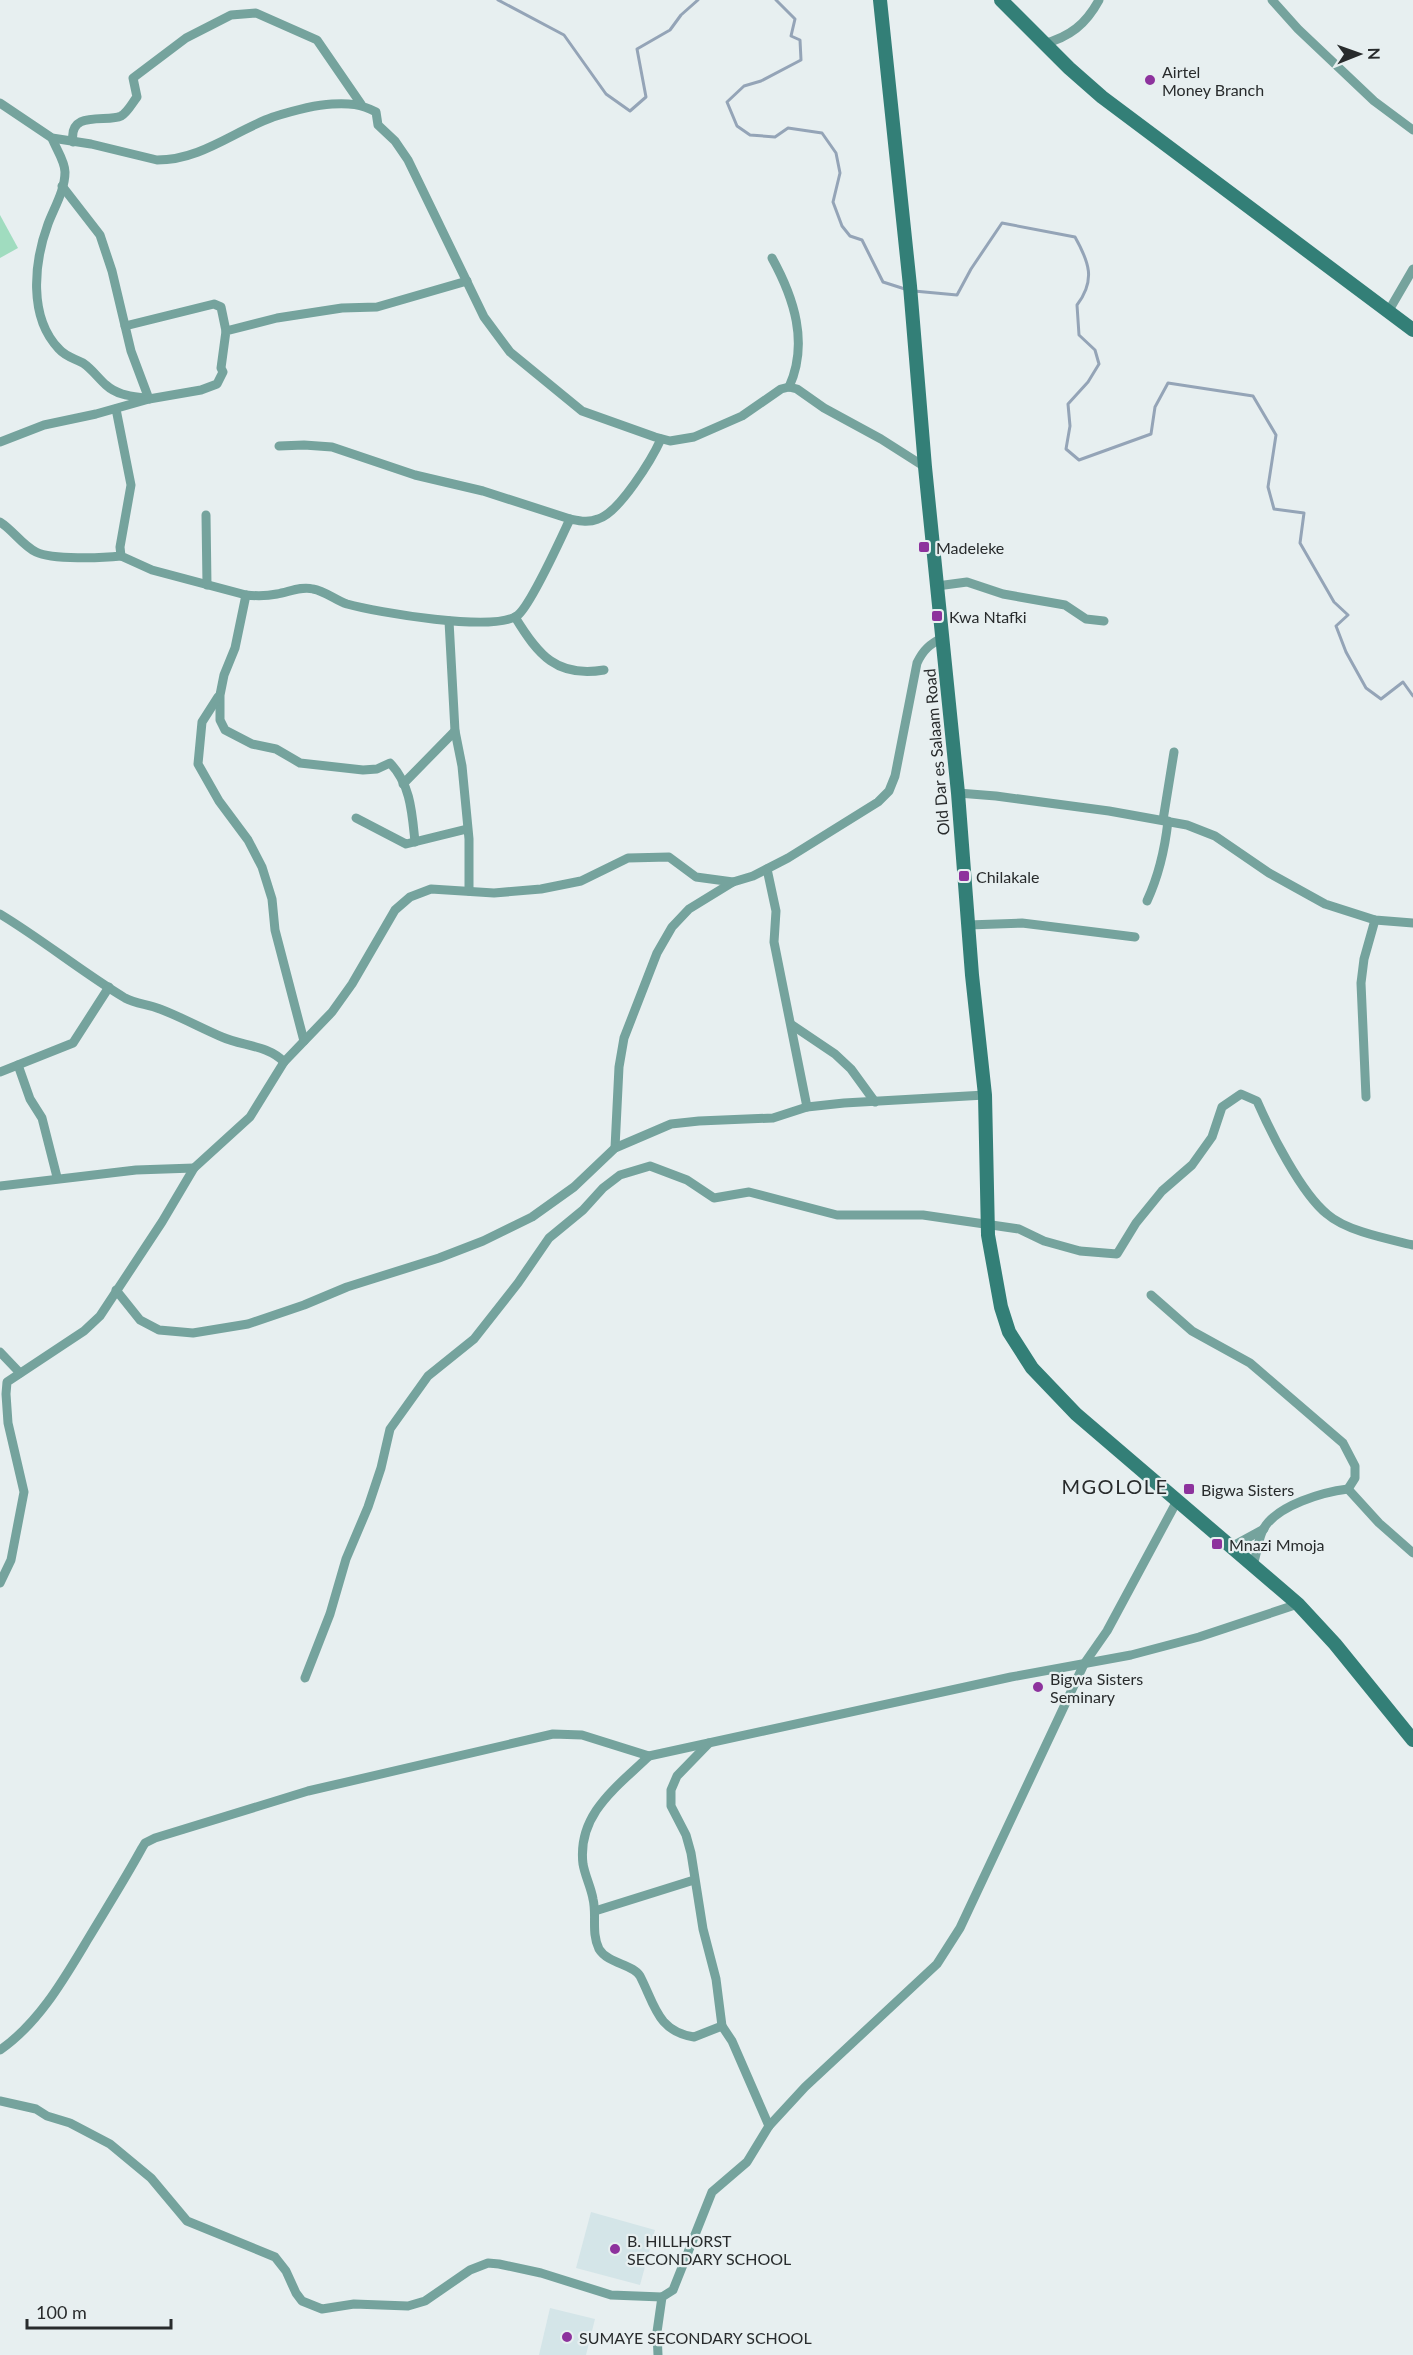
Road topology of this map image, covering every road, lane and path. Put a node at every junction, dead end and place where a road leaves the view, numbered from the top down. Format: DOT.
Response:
graph roads {
  1 [pos="880,0"];
  2 [pos="1001,0"];
  3 [pos="1099,0"];
  4 [pos="1272,0"];
  5 [pos="1043,44"];
  6 [pos="0,103"];
  7 [pos="361,104"];
  8 [pos="1413,129"];
  9 [pos="52,138"];
  10 [pos="73,142"];
  11 [pos="62,186"];
  12 [pos="772,258"];
  13 [pos="1413,269"];
  14 [pos="467,281"];
  15 [pos="1388,312"];
  16 [pos="125,326"];
  17 [pos="1413,330"];
  18 [pos="226,331"];
  19 [pos="789,387"];
  20 [pos="149,399"];
  21 [pos="116,409"];
  22 [pos="661,439"];
  23 [pos="0,442"];
  24 [pos="279,446"];
  25 [pos="925,467"];
  26 [pos="206,515"];
  27 [pos="570,519"];
  28 [pos="0,522"];
  29 [pos="121,556"];
  30 [pos="207,585"];
  31 [pos="937,586"];
  32 [pos="246,595"];
  33 [pos="514,617"];
  34 [pos="449,621"];
  35 [pos="1104,621"];
  36 [pos="942,638"];
  37 [pos="604,670"];
  38 [pos="220,695"];
  39 [pos="455,731"];
  40 [pos="1174,752"];
  41 [pos="403,784"];
  42 [pos="957,793"];
  43 [pos="356,818"];
  44 [pos="1166,820"];
  45 [pos="467,829"];
  46 [pos="415,842"];
  47 [pos="767,869"];
  48 [pos="733,882"];
  49 [pos="469,891"];
  50 [pos="1147,901"];
  51 [pos="0,914"];
  52 [pos="1376,920"];
  53 [pos="1413,923"];
  54 [pos="968,925"];
  55 [pos="1135,937"];
  56 [pos="109,987"];
  57 [pos="792,1025"];
  58 [pos="304,1041"];
  59 [pos="284,1062"];
  60 [pos="18,1065"];
  61 [pos="0,1072"];
  62 [pos="985,1095"];
  63 [pos="1366,1096"];
  64 [pos="875,1102"];
  65 [pos="807,1107"];
  66 [pos="615,1148"];
  67 [pos="194,1168"];
  68 [pos="57,1177"];
  69 [pos="0,1186"];
  70 [pos="1413,1245"];
  71 [pos="116,1290"];
  72 [pos="1151,1295"];
  73 [pos="0,1352"];
  74 [pos="20,1373"];
  75 [pos="4,1383"];
  76 [pos="1348,1489"];
  77 [pos="1177,1501"];
  78 [pos="1264,1528"];
  79 [pos="1231,1547"];
  80 [pos="1413,1553"];
  81 [pos="1253,1565"];
  82 [pos="0,1583"];
  83 [pos="1298,1604"];
  84 [pos="1084,1664"];
  85 [pos="305,1678"];
  86 [pos="1413,1740"];
  87 [pos="709,1743"];
  88 [pos="649,1756"];
  89 [pos="694,1880"];
  90 [pos="595,1911"];
  91 [pos="722,2026"];
  92 [pos="0,2050"];
  93 [pos="0,2101"];
  94 [pos="769,2126"];
  95 [pos="662,2297"];
  96 [pos="658,2355"];
  1 -- 25 [label="street, Old Dar es Salaam Road"];
  2 -- 5 [label="street"];
  3 -- 5 [label="street"];
  4 -- 8 [label="street"];
  5 -- 15 [label="street"];
  6 -- 9 [label="street"];
  7 -- 10 [label="street"];
  7 -- 10 [label="street"];
  7 -- 14 [label="street"];
  9 -- 10 [label="street"];
  9 -- 11 [label="street"];
  11 -- 16 [label="street"];
  11 -- 20 [label="street"];
  12 -- 19 [label="street"];
  13 -- 15 [label="street"];
  14 -- 18 [label="street"];
  14 -- 22 [label="street"];
  15 -- 17 [label="street"];
  16 -- 18 [label="street"];
  16 -- 20 [label="street"];
  18 -- 20 [label="street"];
  19 -- 22 [label="street"];
  19 -- 25 [label="street"];
  20 -- 21 [label="street"];
  21 -- 23 [label="street"];
  21 -- 29 [label="street"];
  22 -- 27 [label="street"];
  24 -- 27 [label="street"];
  25 -- 31 [label="street, Old Dar es Salaam Road"];
  26 -- 30 [label="street"];
  27 -- 33 [label="street"];
  28 -- 29 [label="street"];
  29 -- 30 [label="street"];
  30 -- 32 [label="street"];
  31 -- 35 [label="street"];
  31 -- 36 [label="street, Old Dar es Salaam Road"];
  32 -- 34 [label="street"];
  32 -- 38 [label="street"];
  33 -- 34 [label="street"];
  33 -- 37 [label="street"];
  34 -- 39 [label="street"];
  36 -- 42 [label="street, Old Dar es Salaam Road"];
  36 -- 47 [label="street"];
  38 -- 41 [label="street"];
  38 -- 58 [label="street"];
  39 -- 41 [label="street"];
  39 -- 45 [label="street"];
  40 -- 44 [label="street"];
  41 -- 46 [label="street"];
  42 -- 44 [label="street"];
  42 -- 54 [label="street, Old Dar es Salaam Road"];
  43 -- 46 [label="street"];
  44 -- 50 [label="street"];
  44 -- 52 [label="street"];
  45 -- 46 [label="street"];
  45 -- 49 [label="street"];
  47 -- 48 [label="street"];
  47 -- 57 [label="street"];
  48 -- 49 [label="street"];
  48 -- 66 [label="street"];
  49 -- 58 [label="street"];
  51 -- 56 [label="street"];
  52 -- 53 [label="street"];
  52 -- 63 [label="street"];
  54 -- 55 [label="street"];
  54 -- 62 [label="street, Old Dar es Salaam Road"];
  56 -- 59 [label="street"];
  56 -- 60 [label="street"];
  57 -- 64 [label="street"];
  57 -- 65 [label="street"];
  58 -- 59 [label="street"];
  59 -- 67 [label="street"];
  60 -- 61 [label="street"];
  60 -- 68 [label="street"];
  62 -- 64 [label="street"];
  62 -- 77 [label="street, Old Dar es Salaam Road"];
  64 -- 65 [label="street"];
  65 -- 66 [label="street"];
  66 -- 71 [label="street"];
  67 -- 68 [label="street"];
  67 -- 71 [label="street"];
  68 -- 69 [label="street"];
  70 -- 85 [label="street"];
  71 -- 74 [label="street"];
  72 -- 76 [label="street"];
  73 -- 74 [label="street"];
  74 -- 75 [label="street"];
  75 -- 82 [label="street"];
  76 -- 78 [label="street"];
  76 -- 80 [label="street"];
  77 -- 79 [label="street"];
  77 -- 84 [label="street"];
  78 -- 79 [label="street"];
  78 -- 81 [label="street"];
  79 -- 81 [label="street"];
  81 -- 83 [label="street"];
  83 -- 84 [label="street"];
  83 -- 86 [label="street"];
  84 -- 87 [label="street"];
  84 -- 94 [label="street"];
  87 -- 88 [label="street"];
  87 -- 89 [label="street"];
  88 -- 90 [label="street"];
  88 -- 92 [label="street"];
  89 -- 90 [label="street"];
  89 -- 91 [label="street"];
  90 -- 91 [label="street"];
  91 -- 94 [label="street"];
  93 -- 95 [label="street"];
  94 -- 95 [label="street"];
  95 -- 96 [label="street"];
}
